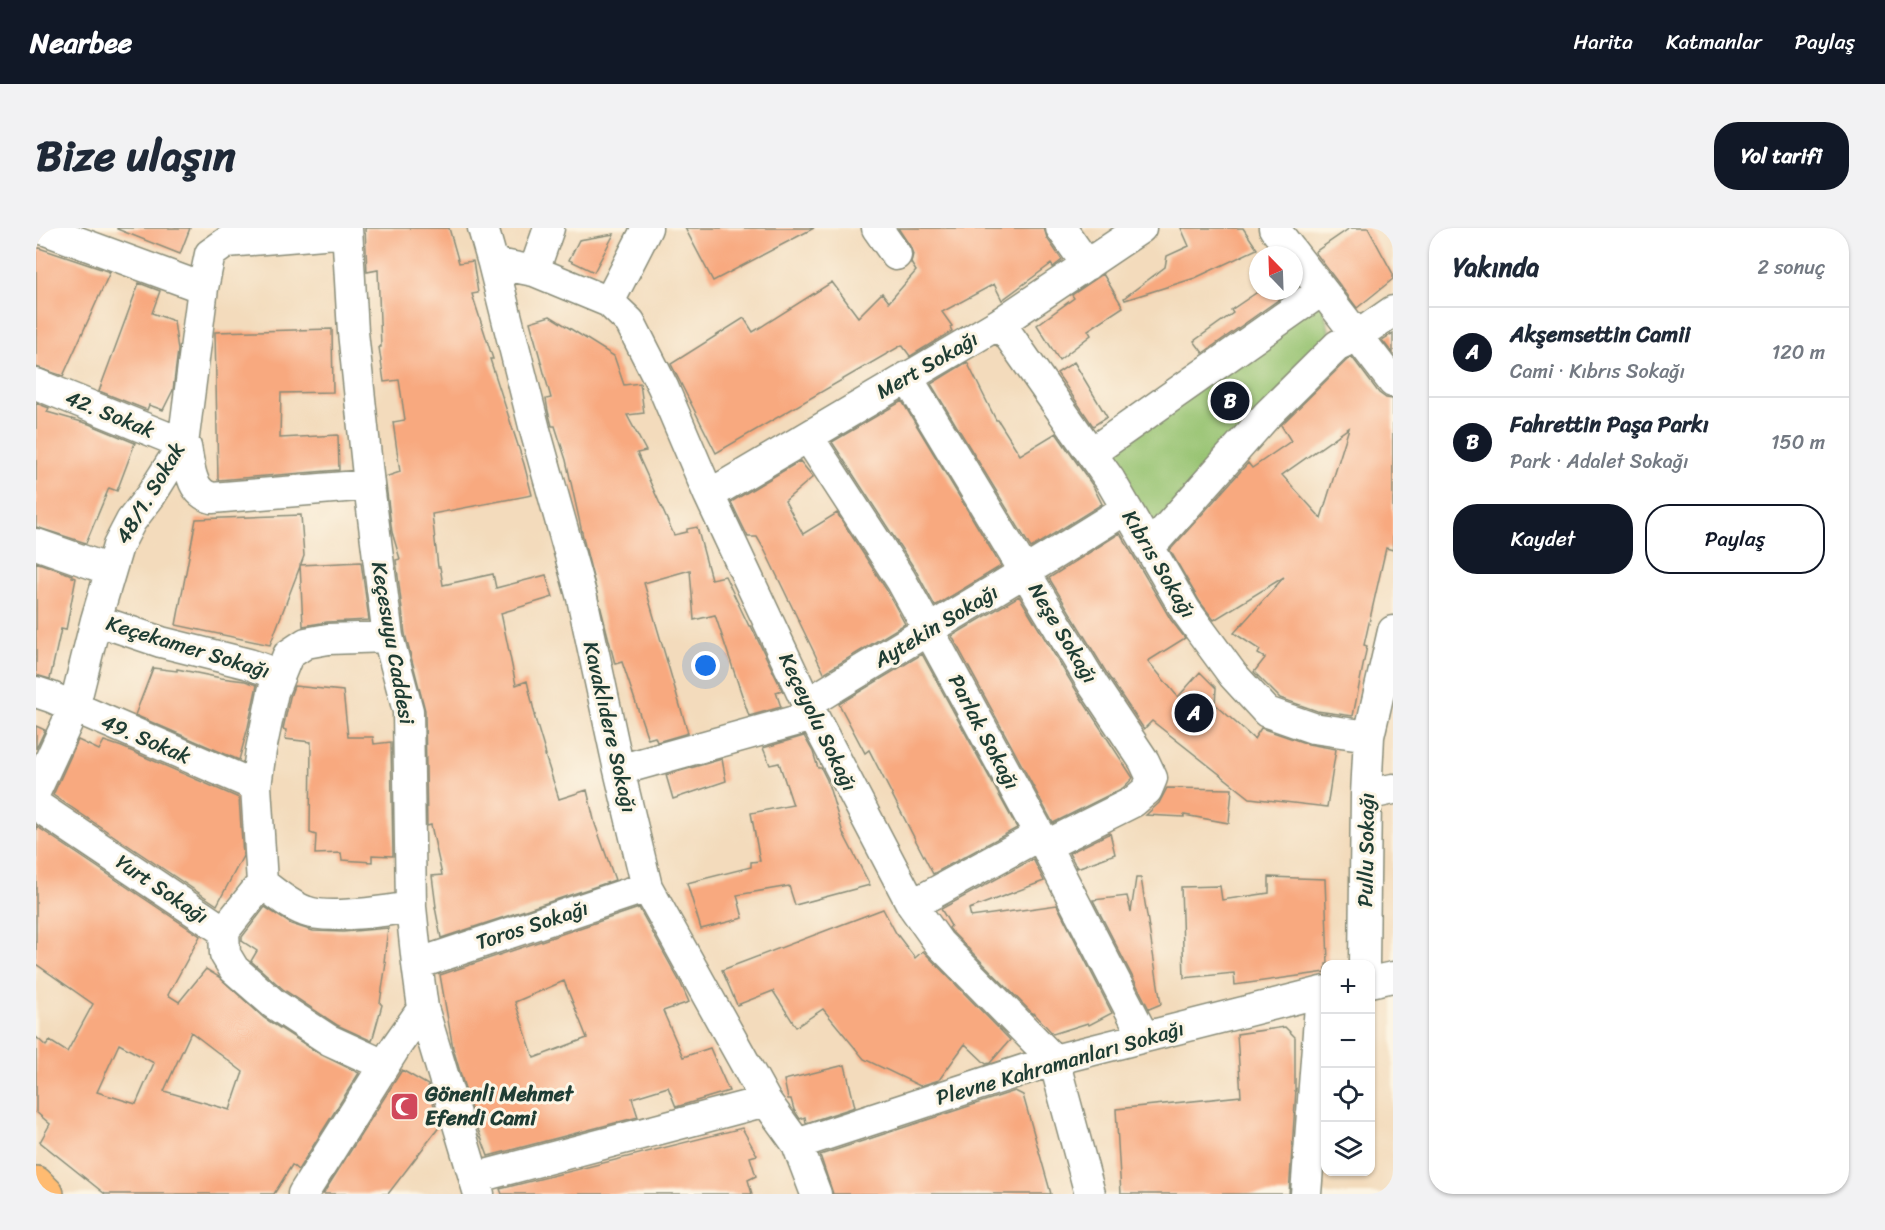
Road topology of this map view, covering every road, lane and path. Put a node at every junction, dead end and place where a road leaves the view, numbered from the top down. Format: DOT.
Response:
graph roads {
  1 [pos="40,228"];
  2 [pos="483,228"];
  3 [pos="549,228"];
  4 [pos="647,228"];
  5 [pos="877,228"];
  6 [pos="1061,228"];
  7 [pos="1140,228"];
  8 [pos="1274,228"];
  9 [pos="347,230"];
  10 [pos="896,255"];
  11 [pos="493,263"];
  12 [pos="1087,265"];
  13 [pos="534,271"];
  14 [pos="203,288"];
  15 [pos="1321,291"];
  16 [pos="609,302"];
  17 [pos="1393,311"];
  18 [pos="1000,323"];
  19 [pos="1357,336"];
  20 [pos="907,377"];
  21 [pos="1393,382"];
  22 [pos="36,384"];
  23 [pos="808,437"];
  24 [pos="183,444"];
  25 [pos="1091,453"];
  26 [pos="369,485"];
  27 [pos="709,495"];
  28 [pos="1126,509"];
  29 [pos="36,544"];
  30 [pos="1149,548"];
  31 [pos="110,570"];
  32 [pos="1026,572"];
  33 [pos="96,620"];
  34 [pos="928,629"];
  35 [pos="1393,631"];
  36 [pos="388,637"];
  37 [pos="280,675"];
  38 [pos="36,692"];
  39 [pos="74,708"];
  40 [pos="810,710"];
  41 [pos="1370,736"];
  42 [pos="619,770"];
  43 [pos="256,786"];
  44 [pos="36,790"];
  45 [pos="1380,792"];
  46 [pos="36,806"];
  47 [pos="1043,841"];
  48 [pos="262,883"];
  49 [pos="647,887"];
  50 [pos="912,905"];
  51 [pos="411,908"];
  52 [pos="224,931"];
  53 [pos="1364,960"];
  54 [pos="417,964"];
  55 [pos="1393,977"];
  56 [pos="1375,981"];
  57 [pos="1321,992"];
  58 [pos="423,1008"];
  59 [pos="1321,1014"];
  60 [pos="1144,1037"];
  61 [pos="1054,1060"];
  62 [pos="384,1065"];
  63 [pos="766,1101"];
  64 [pos="797,1144"];
  65 [pos="36,1183"];
  66 [pos="476,1186"];
  67 [pos="47,1194"];
  68 [pos="303,1194"];
  69 [pos="816,1194"];
  70 [pos="1090,1194"];
  71 [pos="1306,1194"];
  1 -- 14 [label="street"];
  2 -- 11 [label="street, Kavaklıdere Sokağı"];
  3 -- 13 [label="street"];
  4 -- 16 [label="street"];
  5 -- 10 [label="street"];
  6 -- 12 [label="street"];
  7 -- 12 [label="street, Mert Sokağı"];
  8 -- 15 [label="street"];
  9 -- 14 [label="street, 48/1. Sokak"];
  9 -- 26 [label="street, Keçesuyu Caddesi"];
  11 -- 13 [label="street"];
  11 -- 42 [label="street, Kavaklıdere Sokağı"];
  12 -- 18 [label="street, Mert Sokağı"];
  13 -- 16 [label="street"];
  14 -- 24 [label="street, 48/1. Sokak"];
  15 -- 19 [label="street"];
  15 -- 25 [label="street"];
  16 -- 27 [label="street, Keçeyolu Sokağı"];
  17 -- 19 [label="street"];
  18 -- 20 [label="street, Mert Sokağı"];
  18 -- 25 [label="street, Kıbrıs Sokağı"];
  19 -- 21 [label="street"];
  19 -- 30 [label="street"];
  20 -- 23 [label="street, Mert Sokağı"];
  20 -- 32 [label="street, Neşe Sokağı"];
  22 -- 24 [label="street, 42. Sokak"];
  23 -- 27 [label="street, Mert Sokağı"];
  23 -- 34 [label="street, Parlak Sokağı"];
  24 -- 26 [label="street"];
  24 -- 31 [label="street, 48/1. Sokak"];
  25 -- 28 [label="street, Kıbrıs Sokağı"];
  26 -- 36 [label="street, Keçesuyu Caddesi"];
  27 -- 40 [label="street, Keçeyolu Sokağı"];
  28 -- 30 [label="street, Kıbrıs Sokağı"];
  28 -- 32 [label="street, Aytekin Sokağı"];
  29 -- 31 [label="street"];
  30 -- 41 [label="street, Kıbrıs Sokağı"];
  31 -- 33 [label="street, 48/1. Sokak"];
  32 -- 34 [label="street, Aytekin Sokağı"];
  32 -- 47 [label="street, Neşe Sokağı"];
  33 -- 37 [label="street, Keçekamer Sokağı"];
  33 -- 39 [label="street, 48/1. Sokak"];
  34 -- 40 [label="street, Aytekin Sokağı"];
  34 -- 47 [label="street, Parlak Sokağı"];
  35 -- 41 [label="street, Pullu Sokağı"];
  36 -- 37 [label="street, Keçekamer Sokağı"];
  36 -- 51 [label="street, Keçesuyu Caddesi"];
  37 -- 43 [label="street, Keçekamer Sokağı"];
  38 -- 39 [label="street, 49. Sokak"];
  39 -- 43 [label="street, 49. Sokak"];
  39 -- 44 [label="street, 48/1. Sokak"];
  40 -- 42 [label="street, Aytekin Sokağı"];
  40 -- 50 [label="street, Keçeyolu Sokağı"];
  41 -- 45 [label="street, Pullu Sokağı"];
  42 -- 49 [label="street, Kavaklıdere Sokağı"];
  43 -- 48 [label="street, Keçekamer Sokağı"];
  45 -- 53 [label="street, Pullu Sokağı"];
  46 -- 52 [label="street, Yurt Sokağı"];
  47 -- 50 [label="street"];
  47 -- 60 [label="street, Parlak Sokağı"];
  48 -- 51 [label="street"];
  48 -- 52 [label="street"];
  49 -- 54 [label="street, Toros Sokağı"];
  49 -- 63 [label="street, Kavaklıdere Sokağı"];
  50 -- 61 [label="street, Keçeyolu Sokağı"];
  51 -- 54 [label="street, Keçesuyu Caddesi"];
  52 -- 62 [label="street, Yurt Sokağı"];
  54 -- 58 [label="street, Keçesuyu Caddesi"];
  55 -- 56 [label="street"];
  57 -- 60 [label="street, Plevne Kahramanları Sokağı"];
  58 -- 62 [label="street"];
  58 -- 66 [label="street, Keçesuyu Caddesi"];
  59 -- 71 [label="street"];
  60 -- 61 [label="street, Plevne Kahramanları Sokağı"];
  61 -- 64 [label="street, Plevne Kahramanları Sokağı"];
  61 -- 70 [label="street, Keçeyolu Sokağı"];
  62 -- 68 [label="street"];
  63 -- 64 [label="street, Kavaklıdere Sokağı"];
  63 -- 66 [label="street"];
  64 -- 69 [label="street, Kavaklıdere Sokağı"];
  65 -- 67 [label="main road"];
}
